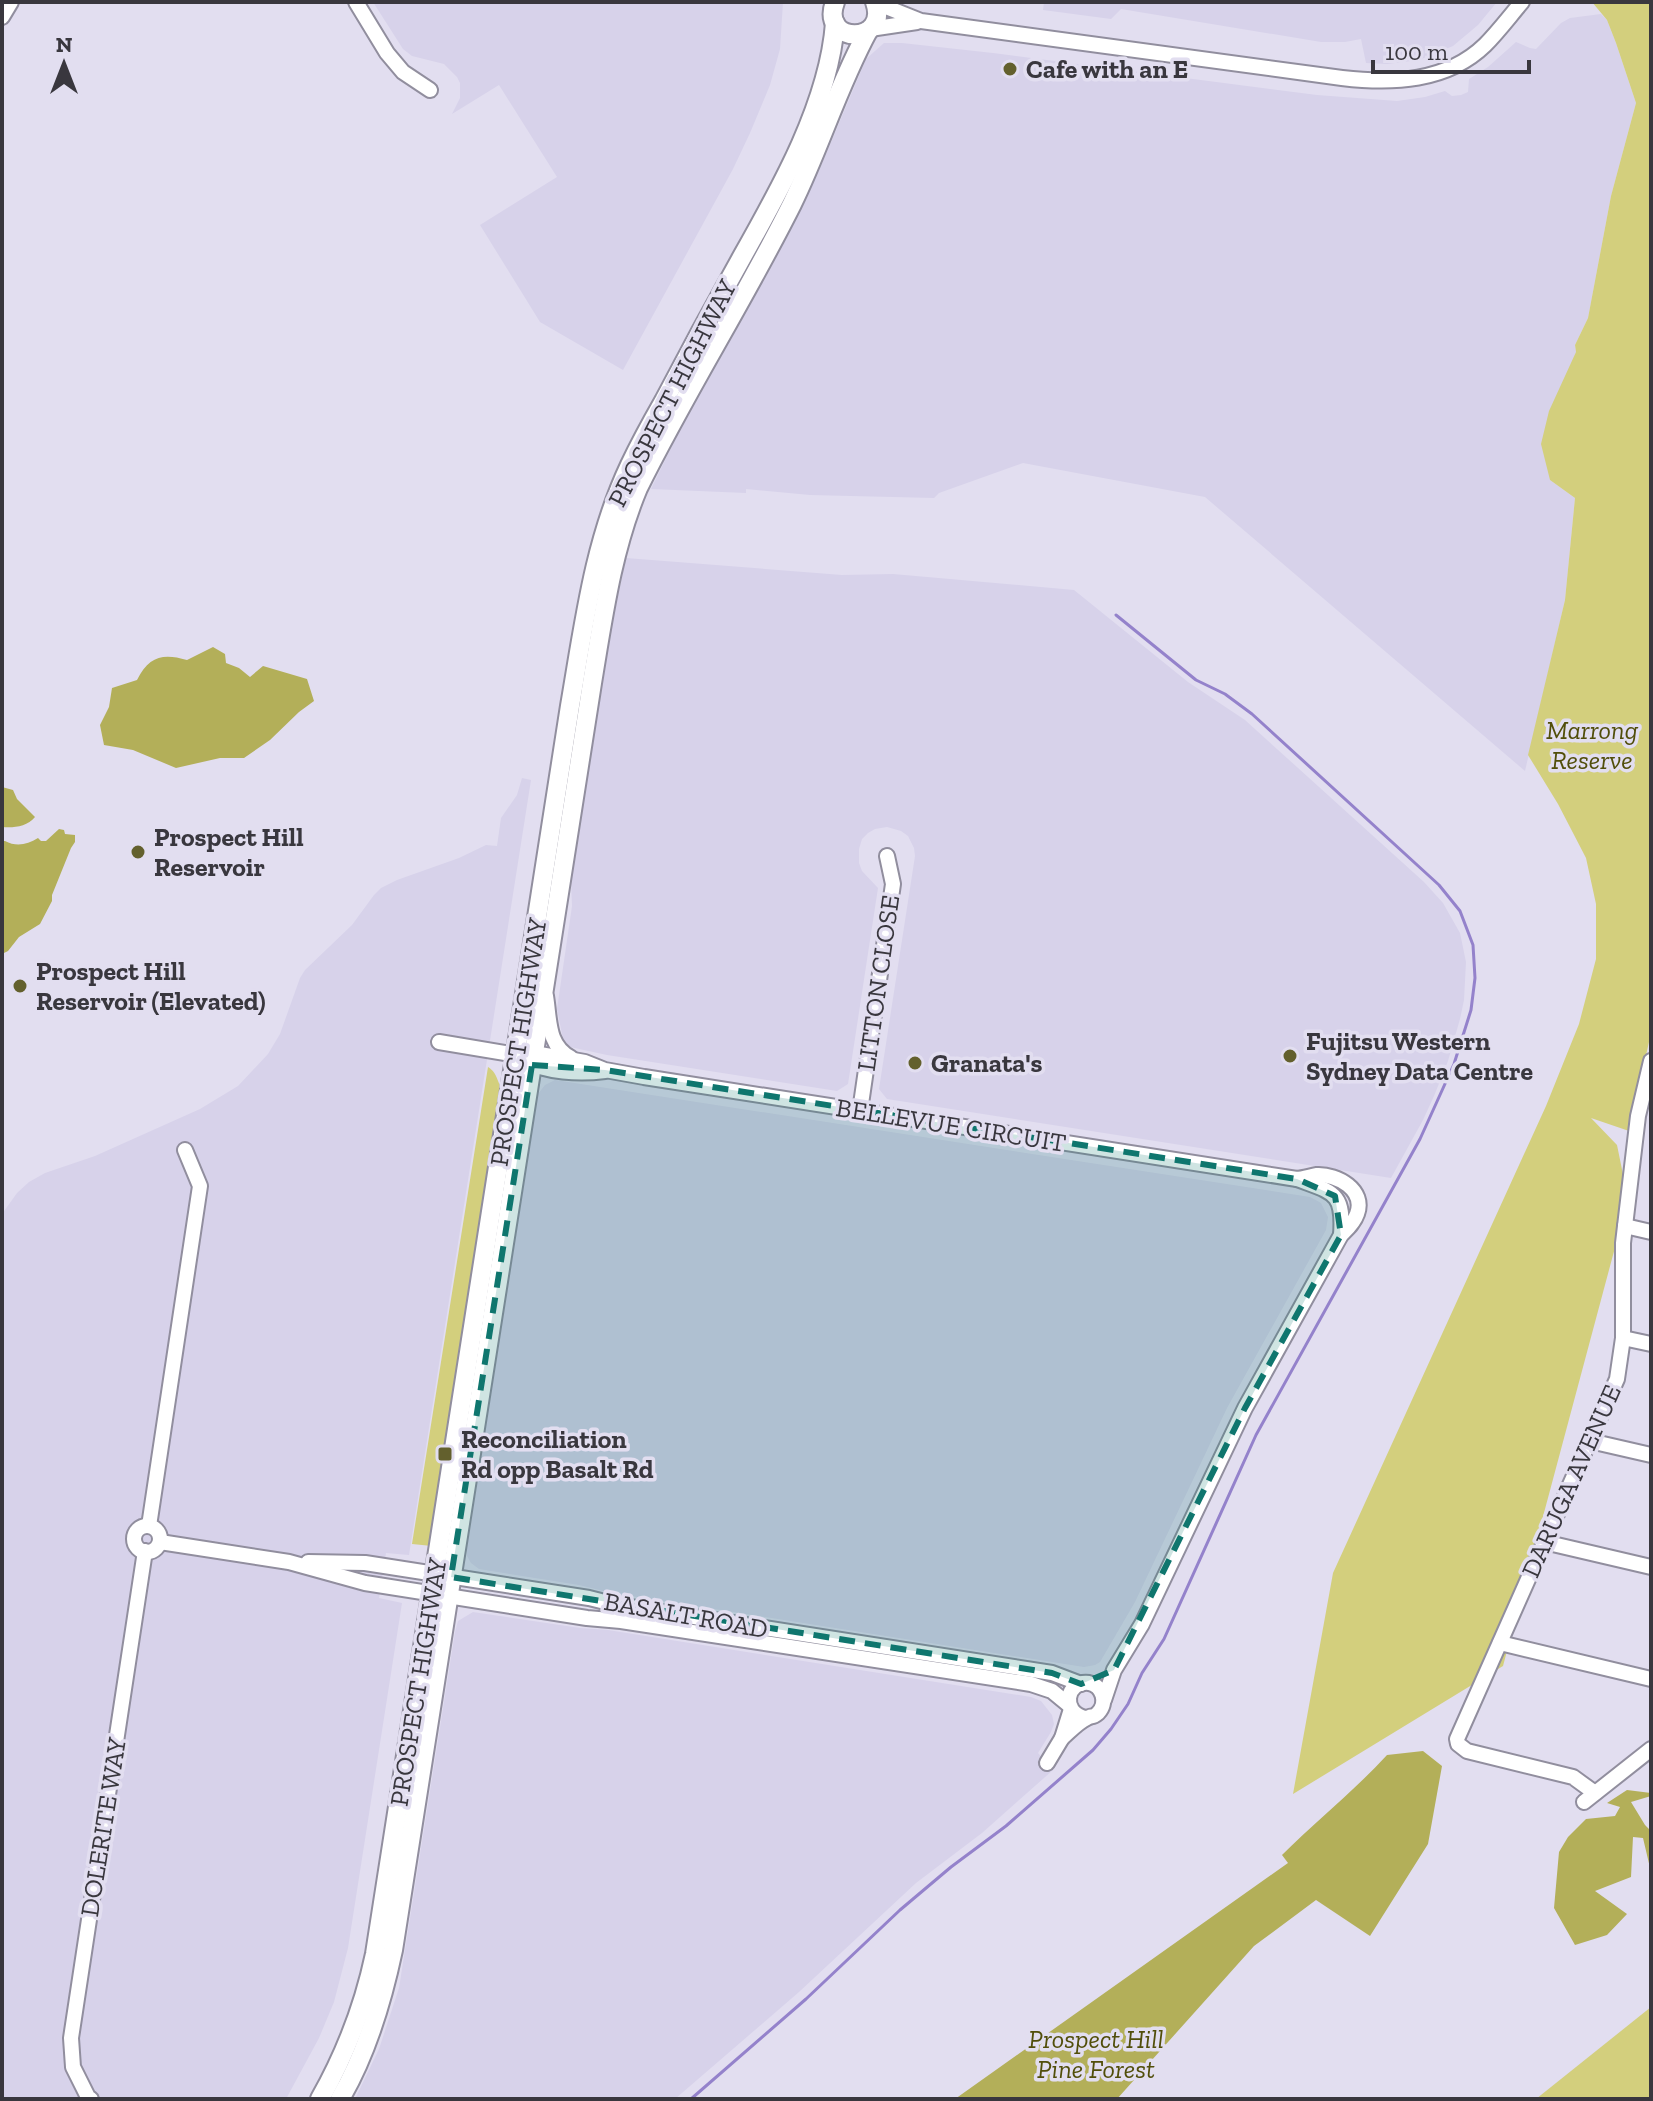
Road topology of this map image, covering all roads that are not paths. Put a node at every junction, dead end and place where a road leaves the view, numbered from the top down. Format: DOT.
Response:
graph roads {
  1 [pos="11,2"];
  2 [pos="356,2"];
  3 [pos="835,2"];
  4 [pos="875,2"];
  5 [pos="1522,2"];
  6 [pos="2,17"];
  7 [pos="921,21"];
  8 [pos="835,23"];
  9 [pos="869,30"];
  10 [pos="430,90"];
  11 [pos="887,856"];
  12 [pos="545,983"];
  13 [pos="439,1042"];
  14 [pos="528,1058"];
  15 [pos="574,1060"];
  16 [pos="1651,1061"];
  17 [pos="605,1070"];
  18 [pos="860,1111"];
  19 [pos="1645,1113"];
  20 [pos="185,1150"];
  21 [pos="1625,1226"];
  22 [pos="1651,1232"];
  23 [pos="1623,1338"];
  24 [pos="1651,1344"];
  25 [pos="1590,1441"];
  26 [pos="1651,1455"];
  27 [pos="149,1526"];
  28 [pos="160,1542"];
  29 [pos="1544,1542"];
  30 [pos="145,1551"];
  31 [pos="289,1562"];
  32 [pos="1651,1567"];
  33 [pos="443,1575"];
  34 [pos="440,1595"];
  35 [pos="676,1622"];
  36 [pos="1500,1643"];
  37 [pos="1114,1670"];
  38 [pos="1651,1679"];
  39 [pos="1083,1684"];
  40 [pos="1104,1700"];
  41 [pos="1070,1707"];
  42 [pos="1086,1718"];
  43 [pos="1062,1738"];
  44 [pos="1647,1759"];
  45 [pos="1047,1763"];
  46 [pos="91,2099"];
  47 [pos="320,2099"];
  48 [pos="340,2099"];
  1 -- 6 [label="street"];
  2 -- 10 [label="street"];
  3 -- 8 [label="main road, PROSPECT HIGHWAY"];
  4 -- 7 [label="street"];
  4 -- 9 [label="main road, PROSPECT HIGHWAY"];
  5 -- 7 [label="street"];
  7 -- 9 [label="street"];
  8 -- 9 [label="main road"];
  8 -- 14 [label="main road, PROSPECT HIGHWAY"];
  9 -- 12 [label="main road, PROSPECT HIGHWAY"];
  11 -- 18 [label="street, LITTON CLOSE"];
  12 -- 14 [label="main road, PROSPECT HIGHWAY"];
  12 -- 15 [label="street"];
  13 -- 14 [label="street"];
  14 -- 15 [label="street, BELLEVUE CIRCUIT"];
  14 -- 17 [label="street, BELLEVUE CIRCUIT"];
  14 -- 33 [label="main road, PROSPECT HIGHWAY"];
  15 -- 17 [label="street, BELLEVUE CIRCUIT"];
  16 -- 19 [label="street, DARUGA AVENUE"];
  17 -- 18 [label="street, BELLEVUE CIRCUIT"];
  18 -- 37 [label="street, BELLEVUE CIRCUIT"];
  19 -- 21 [label="street, DARUGA AVENUE"];
  20 -- 27 [label="street"];
  21 -- 22 [label="street"];
  21 -- 23 [label="street, DARUGA AVENUE"];
  23 -- 24 [label="street"];
  23 -- 25 [label="street, DARUGA AVENUE"];
  25 -- 26 [label="street"];
  25 -- 29 [label="street, DARUGA AVENUE"];
  27 -- 28 [label="street"];
  27 -- 30 [label="street"];
  28 -- 30 [label="street"];
  28 -- 31 [label="street, BASALT ROAD"];
  29 -- 32 [label="street"];
  29 -- 36 [label="street, DARUGA AVENUE"];
  30 -- 46 [label="street, DOLERITE WAY"];
  31 -- 33 [label="street, BASALT ROAD"];
  31 -- 34 [label="street, BASALT ROAD"];
  33 -- 34 [label="main road, PROSPECT HIGHWAY"];
  33 -- 35 [label="street, BASALT ROAD"];
  34 -- 35 [label="street, BASALT ROAD"];
  34 -- 47 [label="main road, PROSPECT HIGHWAY"];
  34 -- 48 [label="main road, PROSPECT HIGHWAY"];
  35 -- 39 [label="street, BASALT ROAD"];
  35 -- 41 [label="street, BASALT ROAD"];
  36 -- 38 [label="street"];
  36 -- 44 [label="street, DARUGA AVENUE"];
  37 -- 39 [label="street"];
  37 -- 40 [label="street, BELLEVUE CIRCUIT"];
  39 -- 40 [label="street"];
  39 -- 41 [label="street"];
  40 -- 42 [label="street"];
  41 -- 42 [label="street"];
  41 -- 43 [label="street"];
  42 -- 43 [label="street"];
  43 -- 45 [label="street"];
}
